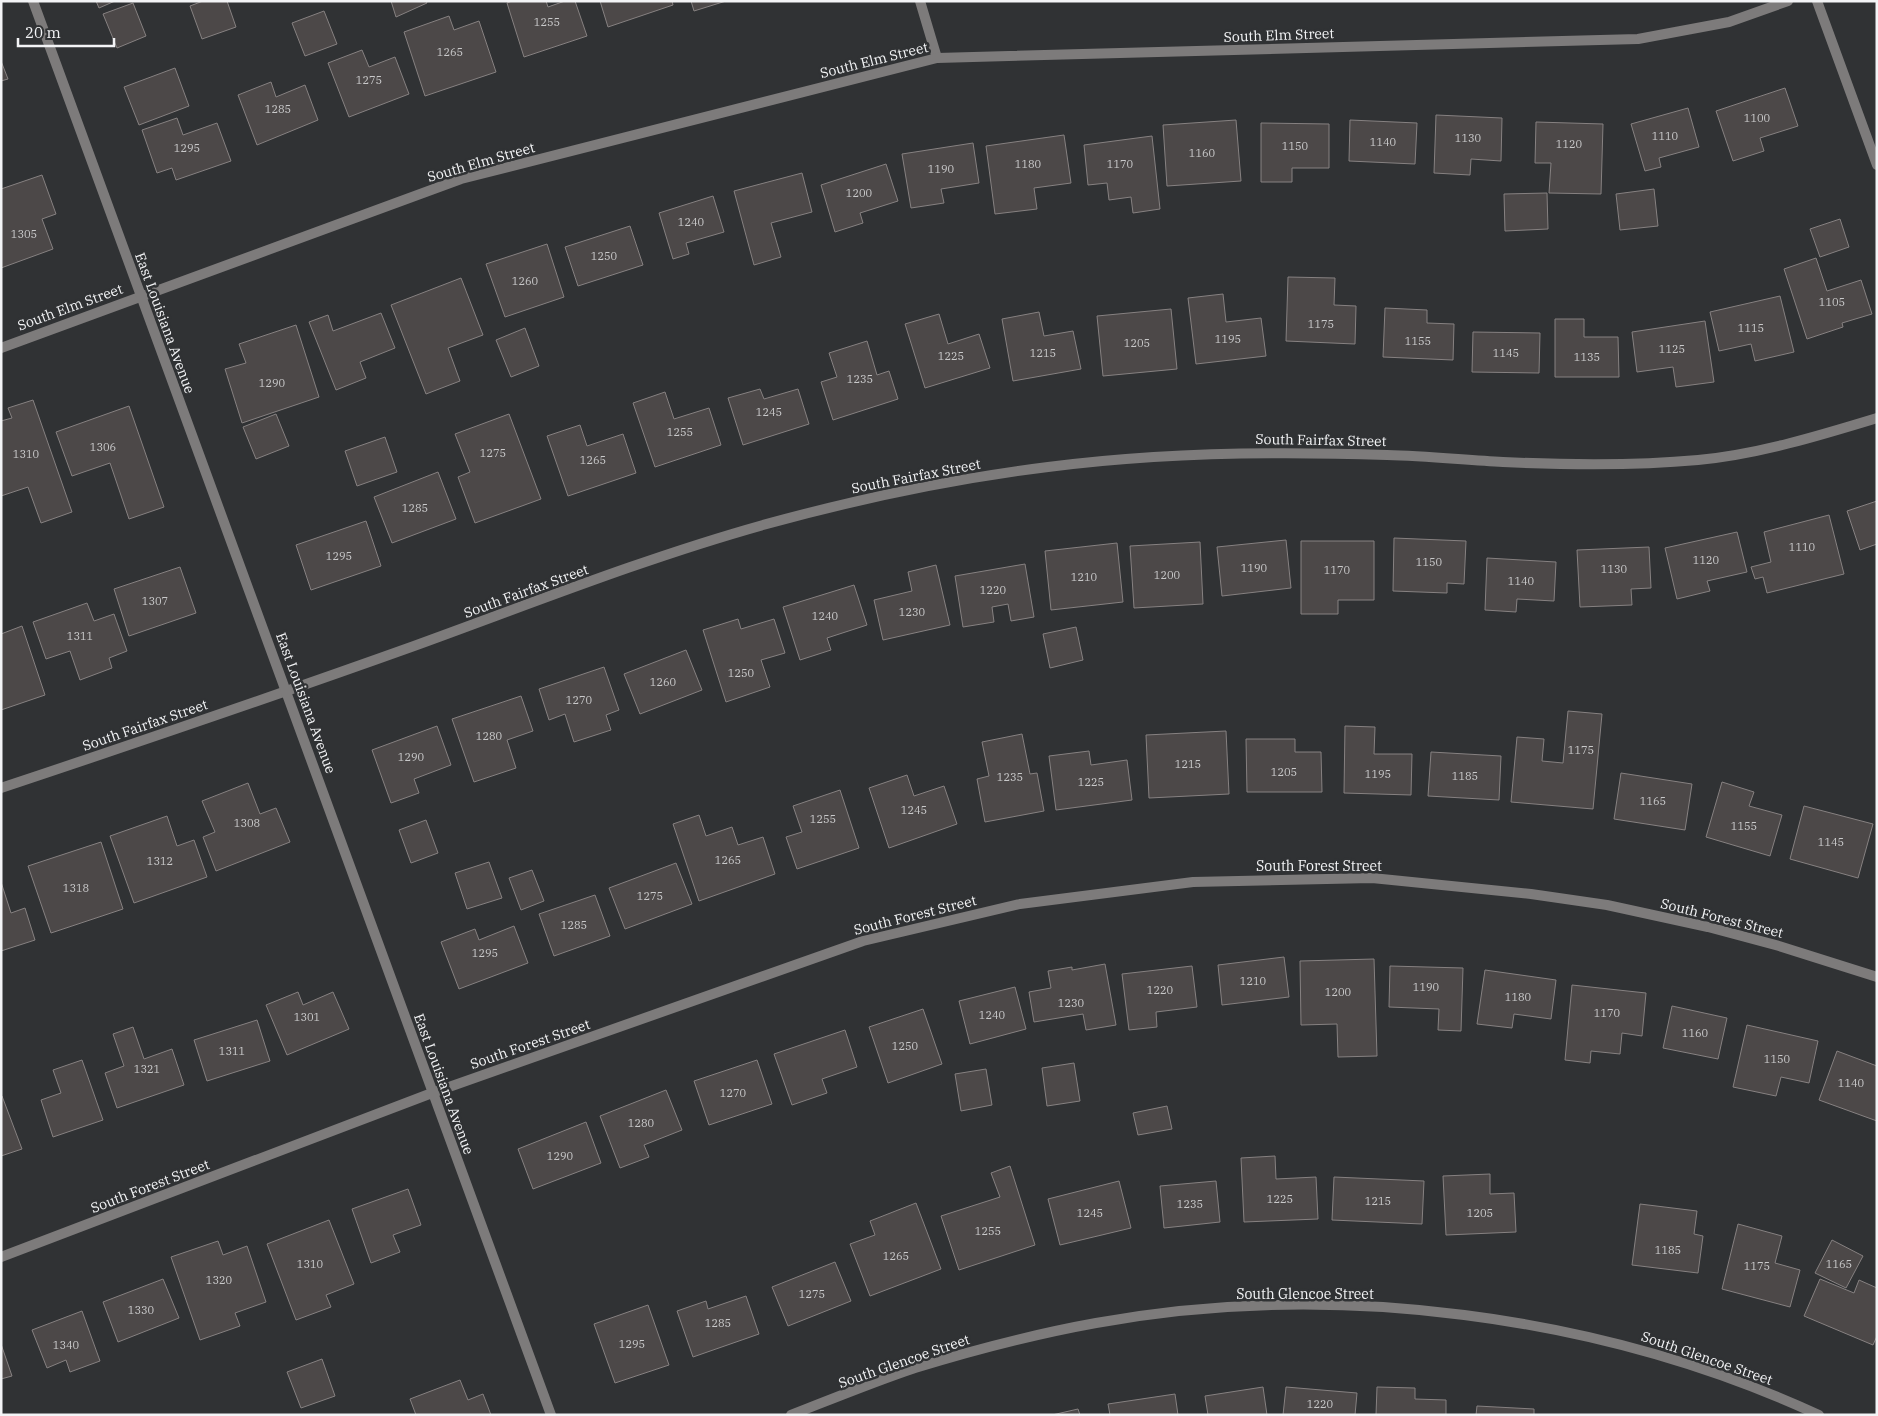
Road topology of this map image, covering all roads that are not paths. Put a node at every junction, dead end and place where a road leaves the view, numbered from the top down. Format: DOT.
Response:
graph roads {
  1 [pos="33,1"];
  2 [pos="920,1"];
  3 [pos="1788,1"];
  4 [pos="1817,1"];
  5 [pos="937,58"];
  6 [pos="1877,164"];
  7 [pos="141,296"];
  8 [pos="1,348"];
  9 [pos="1877,418"];
  10 [pos="287,691"];
  11 [pos="1,788"];
  12 [pos="1877,977"];
  13 [pos="432,1093"];
  14 [pos="1,1257"];
  15 [pos="551,1415"];
  16 [pos="791,1415"];
  17 [pos="1819,1415"];
  1 -- 7 [label="street, East Louisiana Avenue"];
  2 -- 5 [label="street"];
  3 -- 5 [label="street, South Elm Street"];
  4 -- 6 [label="street"];
  5 -- 7 [label="street, South Elm Street"];
  7 -- 8 [label="street, South Elm Street"];
  7 -- 10 [label="street, East Louisiana Avenue"];
  9 -- 10 [label="street, South Fairfax Street"];
  10 -- 11 [label="street, South Fairfax Street"];
  10 -- 13 [label="street, East Louisiana Avenue"];
  12 -- 13 [label="street, South Forest Street"];
  13 -- 14 [label="street, South Forest Street"];
  13 -- 15 [label="street, East Louisiana Avenue"];
  16 -- 17 [label="street, South Glencoe Street"];
}
